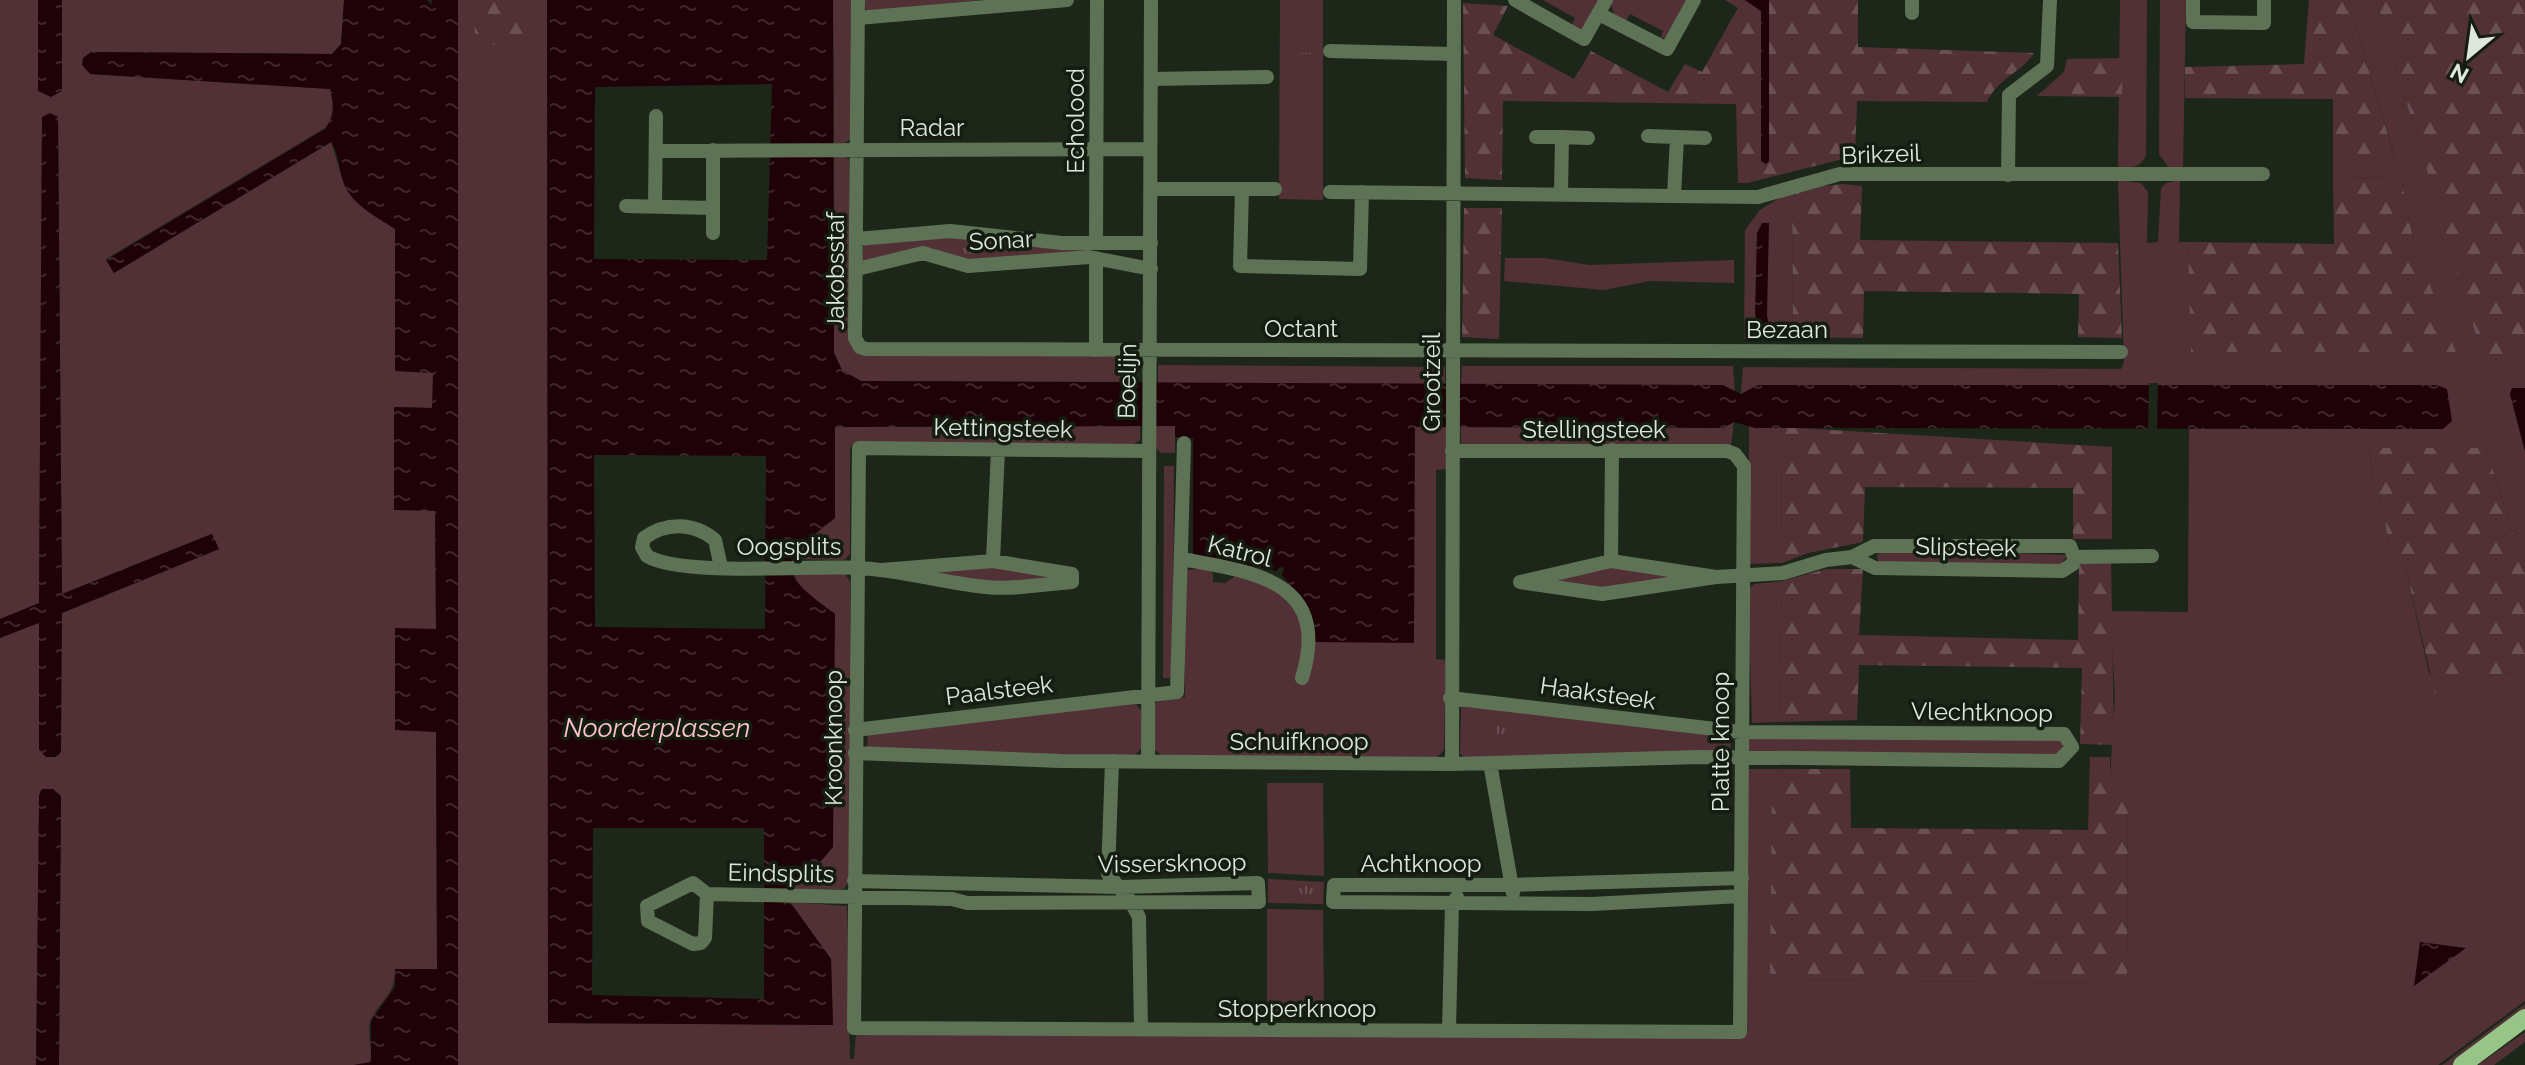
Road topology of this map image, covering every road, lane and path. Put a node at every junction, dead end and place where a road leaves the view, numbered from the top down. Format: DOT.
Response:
graph roads {
  1 [pos="858,0"];
  2 [pos="1067,0"];
  3 [pos="1097,0"];
  4 [pos="1151,0"];
  5 [pos="1454,0"];
  6 [pos="1516,0"];
  7 [pos="1694,0"];
  8 [pos="2050,0"];
  9 [pos="2193,0"];
  10 [pos="2264,0"];
  11 [pos="1602,7"];
  12 [pos="858,18"];
  13 [pos="1330,51"];
  14 [pos="1454,54"];
  15 [pos="1267,77"];
  16 [pos="1151,79"];
  17 [pos="656,116"];
  18 [pos="1648,136"];
  19 [pos="1536,137"];
  20 [pos="1562,137"];
  21 [pos="1588,138"];
  22 [pos="1677,138"];
  23 [pos="1705,138"];
  24 [pos="850,149"];
  25 [pos="1098,149"];
  26 [pos="1150,149"];
  27 [pos="713,150"];
  28 [pos="656,151"];
  29 [pos="2263,174"];
  30 [pos="2008,175"];
  31 [pos="1151,189"];
  32 [pos="1242,189"];
  33 [pos="1275,189"];
  34 [pos="1330,192"];
  35 [pos="1362,192"];
  36 [pos="1454,194"];
  37 [pos="1561,194"];
  38 [pos="1674,196"];
  39 [pos="626,206"];
  40 [pos="655,207"];
  41 [pos="713,208"];
  42 [pos="713,233"];
  43 [pos="857,239"];
  44 [pos="1151,243"];
  45 [pos="1096,250"];
  46 [pos="857,269"];
  47 [pos="1151,269"];
  48 [pos="1096,350"];
  49 [pos="1150,351"];
  50 [pos="1452,351"];
  51 [pos="2121,352"];
  52 [pos="1184,443"];
  53 [pos="1148,445"];
  54 [pos="1452,445"];
  55 [pos="859,448"];
  56 [pos="998,449"];
  57 [pos="1612,450"];
  58 [pos="1735,454"];
  59 [pos="2152,556"];
  60 [pos="1852,557"];
  61 [pos="2074,557"];
  62 [pos="1182,559"];
  63 [pos="993,561"];
  64 [pos="1611,561"];
  65 [pos="721,567"];
  66 [pos="856,568"];
  67 [pos="882,570"];
  68 [pos="1716,577"];
  69 [pos="1742,577"];
  70 [pos="1302,678"];
  71 [pos="1149,694"];
  72 [pos="1450,698"];
  73 [pos="855,730"];
  74 [pos="1741,732"];
  75 [pos="855,753"];
  76 [pos="1743,758"];
  77 [pos="1112,761"];
  78 [pos="1148,762"];
  79 [pos="1490,763"];
  80 [pos="1452,764"];
  81 [pos="1742,878"];
  82 [pos="1510,885"];
  83 [pos="1463,886"];
  84 [pos="1120,887"];
  85 [pos="854,888"];
  86 [pos="707,894"];
  87 [pos="1741,896"];
  88 [pos="1516,901"];
  89 [pos="1131,902"];
  90 [pos="1452,904"];
  91 [pos="2525,1018"];
  92 [pos="854,1028"];
  93 [pos="1141,1029"];
  94 [pos="1449,1030"];
  95 [pos="1740,1032"];
  96 [pos="2462,1065"];
  1 -- 12 [label="street, Jakobsstaf"];
  2 -- 12 [label="street"];
  3 -- 25 [label="street, Echolood"];
  4 -- 16 [label="street, Boelijn"];
  5 -- 14 [label="street, Grootzeil"];
  6 -- 11 [label="street"];
  7 -- 11 [label="street"];
  8 -- 30 [label="street"];
  9 -- 10 [label="street"];
  12 -- 24 [label="street, Jakobsstaf"];
  13 -- 14 [label="street"];
  14 -- 36 [label="street, Grootzeil"];
  15 -- 16 [label="street"];
  16 -- 26 [label="street, Boelijn"];
  17 -- 28 [label="street"];
  18 -- 22 [label="street"];
  19 -- 20 [label="street"];
  20 -- 21 [label="street"];
  20 -- 37 [label="street"];
  22 -- 23 [label="street"];
  22 -- 38 [label="street"];
  24 -- 25 [label="street, Radar"];
  24 -- 27 [label="street, Radar"];
  24 -- 43 [label="street, Jakobsstaf"];
  25 -- 26 [label="street, Radar"];
  25 -- 45 [label="street, Echolood"];
  26 -- 31 [label="street, Boelijn"];
  27 -- 28 [label="street, Radar"];
  27 -- 41 [label="street"];
  28 -- 40 [label="street"];
  29 -- 30 [label="street, Brikzeil"];
  30 -- 38 [label="street, Brikzeil"];
  31 -- 32 [label="street"];
  31 -- 44 [label="street, Boelijn"];
  32 -- 33 [label="street"];
  32 -- 35 [label="street"];
  34 -- 35 [label="street, Brikzeil"];
  35 -- 36 [label="street, Brikzeil"];
  36 -- 37 [label="street, Brikzeil"];
  36 -- 50 [label="street, Grootzeil"];
  37 -- 38 [label="street, Brikzeil"];
  39 -- 40 [label="street"];
  40 -- 41 [label="street"];
  41 -- 42 [label="street"];
  43 -- 45 [label="street, Sonar"];
  43 -- 46 [label="street, Jakobsstaf"];
  44 -- 45 [label="street, Sonar"];
  44 -- 47 [label="street, Boelijn"];
  45 -- 46 [label="street, Sonar"];
  45 -- 47 [label="street, Sonar"];
  45 -- 48 [label="street, Echolood"];
  46 -- 48 [label="street, Jakobsstaf"];
  47 -- 49 [label="street, Boelijn"];
  48 -- 49 [label="street, Jakobsstaf"];
  49 -- 50 [label="street, Octant"];
  49 -- 53 [label="street, Boelijn"];
  50 -- 51 [label="street, Bezaan"];
  50 -- 54 [label="street, Grootzeil"];
  52 -- 62 [label="street, Katrol"];
  53 -- 56 [label="street, Kettingsteek"];
  53 -- 71 [label="street, Boelijn"];
  54 -- 57 [label="street, Stellingsteek"];
  54 -- 72 [label="street, Grootzeil"];
  55 -- 56 [label="street, Kettingsteek"];
  55 -- 66 [label="street, Kroonknoop"];
  56 -- 63 [label="street"];
  57 -- 58 [label="street, Stellingsteek"];
  57 -- 64 [label="street"];
  58 -- 69 [label="street, Platte knoop"];
  59 -- 61 [label="street, Slipsteek"];
  60 -- 61 [label="street, Slipsteek"];
  60 -- 61 [label="street, Slipsteek"];
  60 -- 69 [label="street, Slipsteek"];
  62 -- 70 [label="street, Katrol"];
  62 -- 71 [label="street, Katrol"];
  63 -- 67 [label="street"];
  63 -- 67 [label="street"];
  64 -- 68 [label="street"];
  64 -- 68 [label="street"];
  65 -- 65 [label="street, Oogsplits"];
  65 -- 66 [label="street, Oogsplits"];
  66 -- 67 [label="street, Oogsplits"];
  66 -- 73 [label="street, Kroonknoop"];
  68 -- 69 [label="street, Slipsteek"];
  69 -- 74 [label="street, Platte knoop"];
  71 -- 73 [label="street, Paalsteek"];
  71 -- 78 [label="street, Boelijn"];
  72 -- 74 [label="street, Haaksteek"];
  72 -- 80 [label="street, Grootzeil"];
  73 -- 75 [label="street, Kroonknoop"];
  74 -- 76 [label="street, Platte knoop"];
  74 -- 76 [label="street, Vlechtknoop"];
  75 -- 77 [label="street, Schuifknoop"];
  75 -- 85 [label="street, Kroonknoop"];
  76 -- 79 [label="street, Schuifknoop"];
  76 -- 81 [label="street, Platte knoop"];
  77 -- 78 [label="street, Schuifknoop"];
  77 -- 84 [label="street"];
  78 -- 80 [label="street, Schuifknoop"];
  79 -- 80 [label="street, Schuifknoop"];
  79 -- 82 [label="street"];
  81 -- 82 [label="street, Achtknoop"];
  81 -- 87 [label="street, Platte knoop"];
  82 -- 83 [label="street, Achtknoop"];
  82 -- 88 [label="street"];
  83 -- 90 [label="street"];
  83 -- 90 [label="street, Achtknoop"];
  84 -- 85 [label="street, Vissersknoop"];
  84 -- 89 [label="street"];
  84 -- 89 [label="street, Vissersknoop"];
  85 -- 86 [label="street, Eindsplits"];
  85 -- 89 [label="street, Vissersknoop"];
  85 -- 92 [label="street, Kroonknoop"];
  86 -- 86 [label="street, Eindsplits"];
  87 -- 88 [label="street, Achtknoop"];
  87 -- 95 [label="street, Platte knoop"];
  88 -- 90 [label="street, Achtknoop"];
  89 -- 93 [label="street"];
  90 -- 94 [label="street"];
  91 -- 96 [label="main road"];
  92 -- 93 [label="street, Stopperknoop"];
  93 -- 94 [label="street, Stopperknoop"];
  94 -- 95 [label="street, Stopperknoop"];
}
